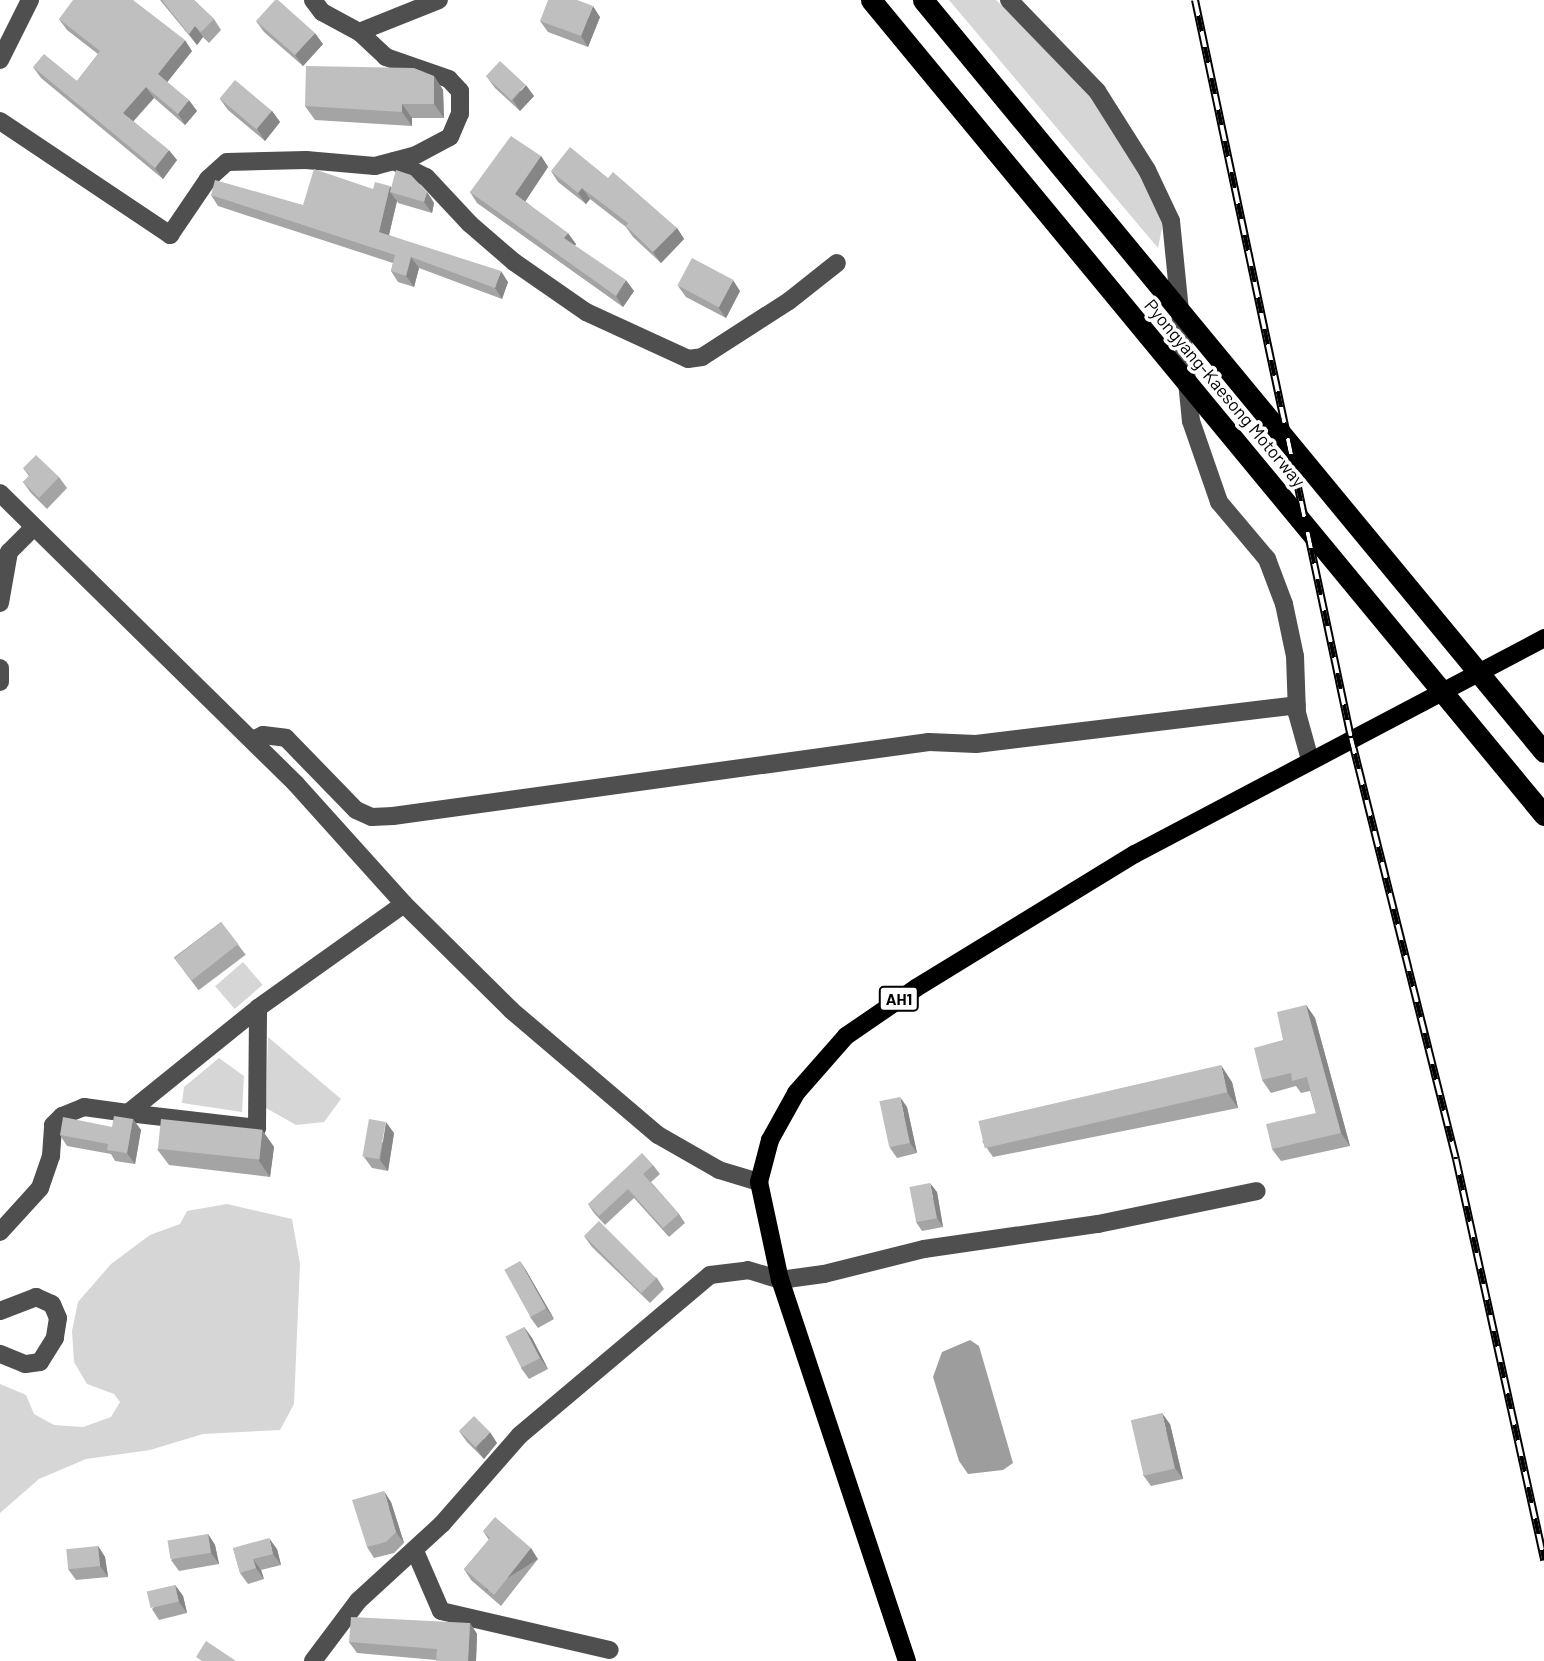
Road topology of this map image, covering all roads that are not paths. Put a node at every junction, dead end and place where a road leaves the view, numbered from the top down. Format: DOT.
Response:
graph roads {
  1 [pos="30,0"];
  2 [pos="313,0"];
  3 [pos="439,0"];
  4 [pos="871,0"];
  5 [pos="923,0"];
  6 [pos="1009,0"];
  7 [pos="411,5"];
  8 [pos="359,32"];
  9 [pos="0,60"];
  10 [pos="0,121"];
  11 [pos="394,161"];
  12 [pos="837,262"];
  13 [pos="0,493"];
  14 [pos="34,527"];
  15 [pos="0,603"];
  16 [pos="1544,638"];
  17 [pos="0,668"];
  18 [pos="0,682"];
  19 [pos="1297,705"];
  20 [pos="253,740"];
  21 [pos="1544,752"];
  22 [pos="1310,760"];
  23 [pos="1544,815"];
  24 [pos="404,904"];
  25 [pos="258,1008"];
  26 [pos="128,1113"];
  27 [pos="759,1182"];
  28 [pos="1257,1191"];
  29 [pos="0,1232"];
  30 [pos="780,1280"];
  31 [pos="0,1311"];
  32 [pos="0,1354"];
  33 [pos="415,1551"];
  34 [pos="610,1650"];
  35 [pos="313,1661"];
  36 [pos="907,1661"];
  1 -- 9 [label="street"];
  2 -- 8 [label="street"];
  3 -- 7 [label="street"];
  4 -- 23 [label="highway, Pyongyang-Kaesong Motorway"];
  5 -- 21 [label="highway, Pyongyang-Kaesong Motorway"];
  6 -- 19 [label="street"];
  7 -- 8 [label="street"];
  8 -- 11 [label="street"];
  10 -- 11 [label="street"];
  11 -- 12 [label="street"];
  13 -- 14 [label="street"];
  14 -- 15 [label="street"];
  14 -- 20 [label="street"];
  16 -- 22 [label="main road, AH1"];
  17 -- 18 [label="street"];
  19 -- 20 [label="street"];
  19 -- 22 [label="street"];
  20 -- 24 [label="street"];
  22 -- 27 [label="main road, AH1"];
  24 -- 25 [label="street"];
  24 -- 27 [label="street"];
  25 -- 26 [label="street"];
  25 -- 26 [label="street"];
  26 -- 29 [label="street"];
  27 -- 30 [label="main road, AH1"];
  28 -- 30 [label="street"];
  30 -- 33 [label="street"];
  30 -- 36 [label="main road, AH1"];
  31 -- 32 [label="street"];
  33 -- 34 [label="street"];
  33 -- 35 [label="street"];
}
